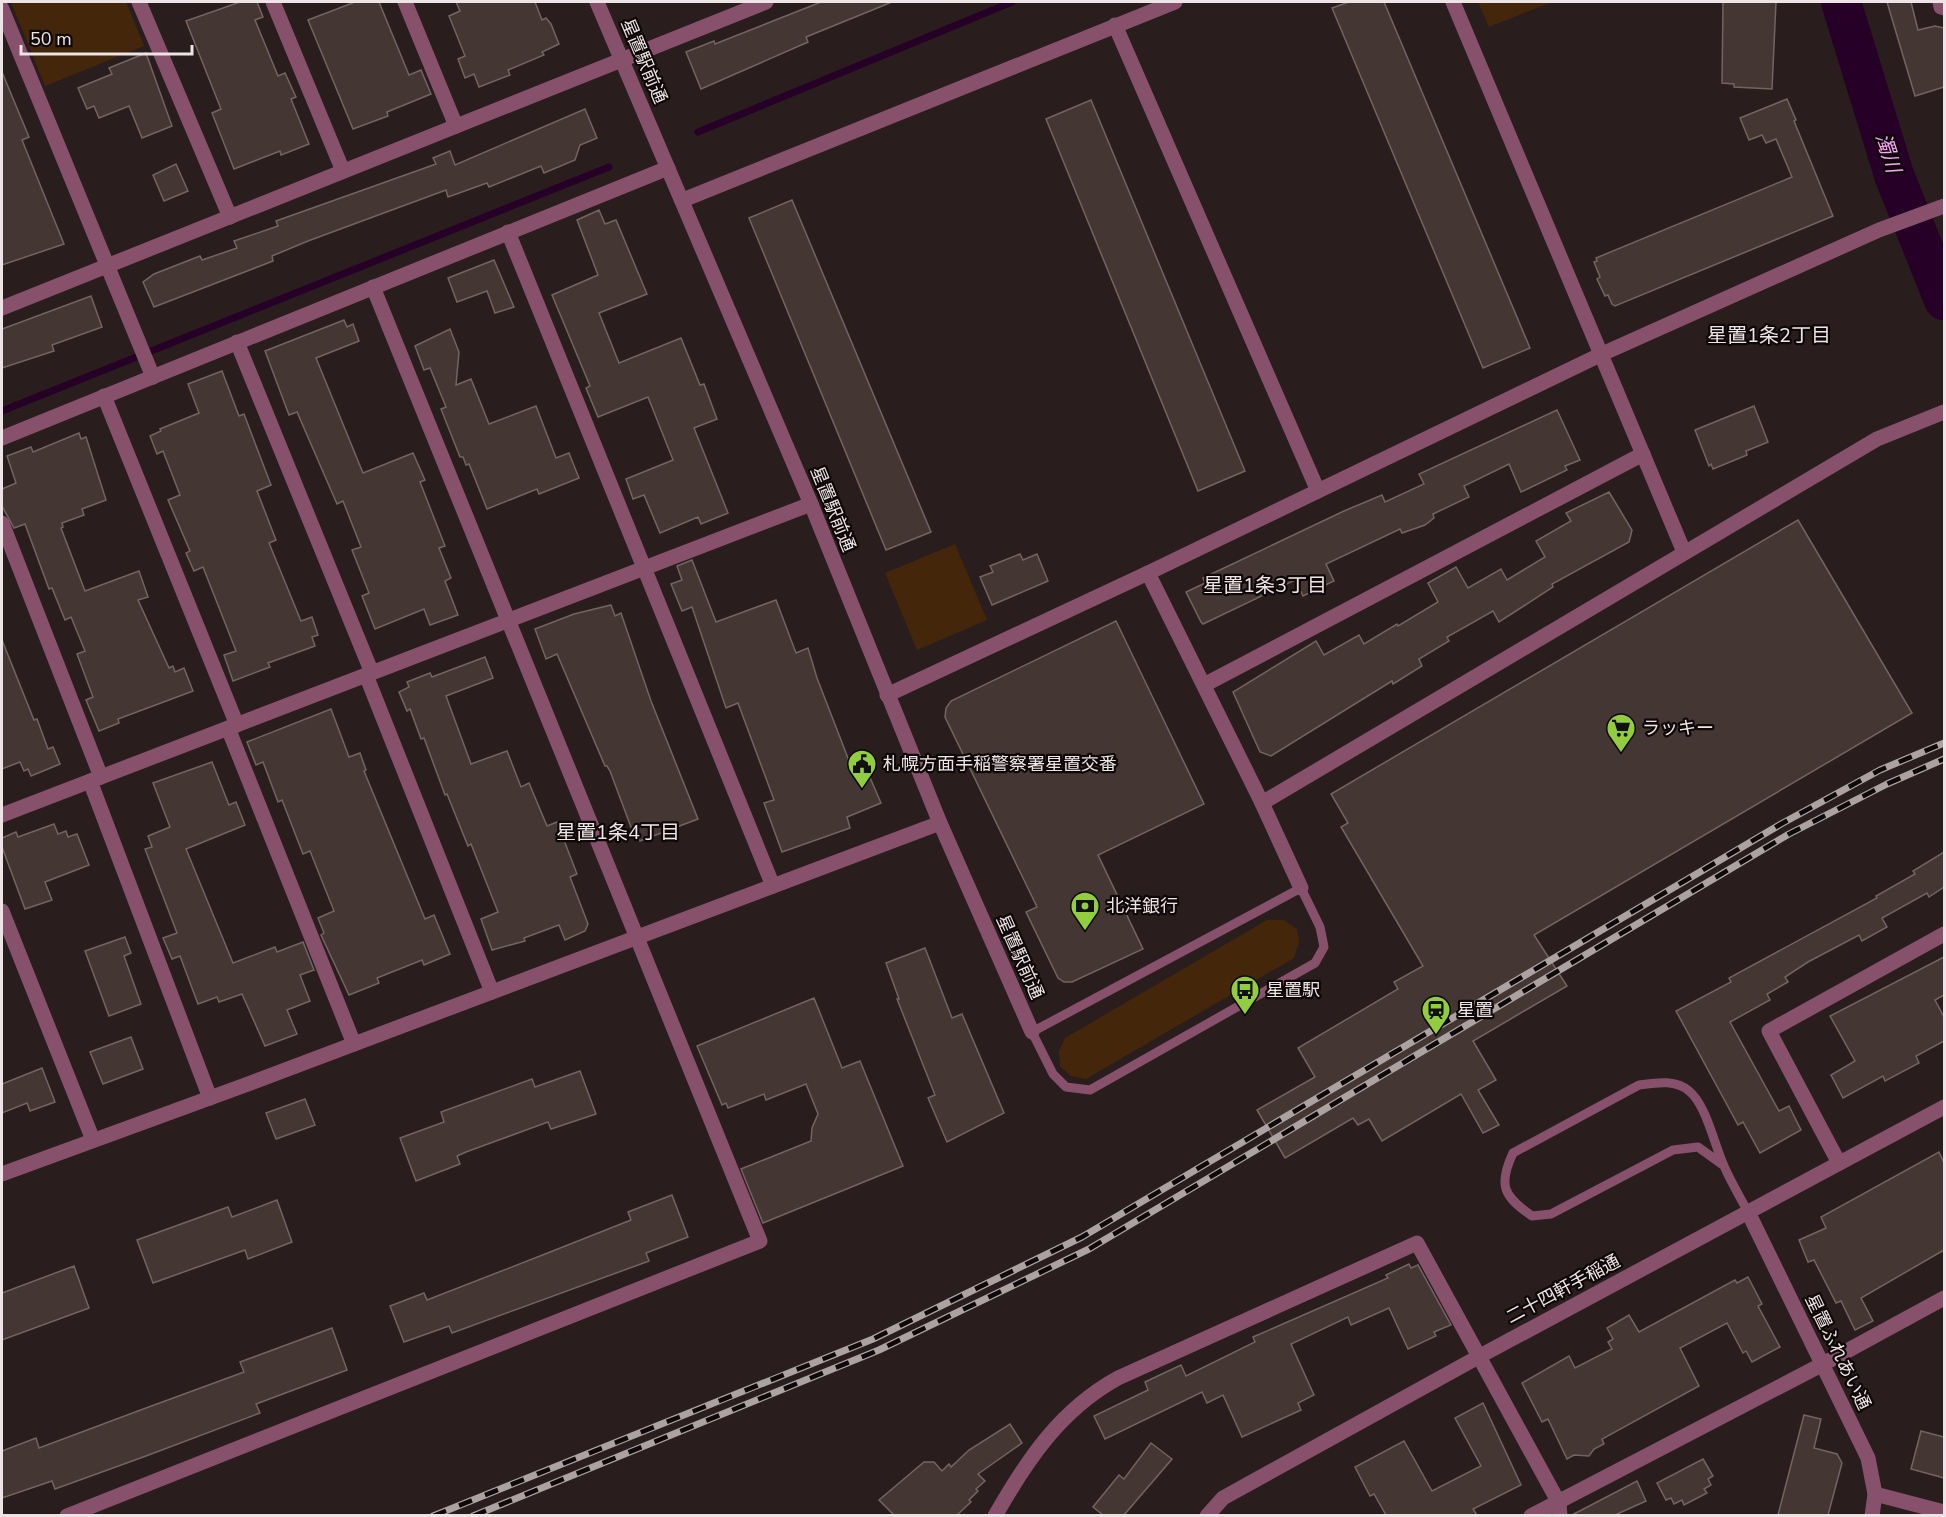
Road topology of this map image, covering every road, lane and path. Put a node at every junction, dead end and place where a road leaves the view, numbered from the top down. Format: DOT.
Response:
graph roads {
  1 [pos="139,2"];
  2 [pos="273,2"];
  3 [pos="405,2"];
  4 [pos="597,2"];
  5 [pos="766,2"];
  6 [pos="1175,2"];
  7 [pos="1453,2"];
  8 [pos="1940,2"];
  9 [pos="1944,8"];
  10 [pos="2,9"];
  11 [pos="1115,26"];
  12 [pos="623,61"];
  13 [pos="456,126"];
  14 [pos="668,168"];
  15 [pos="343,171"];
  16 [pos="682,200"];
  17 [pos="1940,208"];
  18 [pos="230,217"];
  19 [pos="508,232"];
  20 [pos="107,265"];
  21 [pos="373,287"];
  22 [pos="2,308"];
  23 [pos="237,342"];
  24 [pos="1602,354"];
  25 [pos="150,370"];
  26 [pos="104,396"];
  27 [pos="1944,412"];
  28 [pos="2,438"];
  29 [pos="1643,453"];
  30 [pos="1318,491"];
  31 [pos="811,504"];
  32 [pos="2,523"];
  33 [pos="1684,552"];
  34 [pos="646,568"];
  35 [pos="1148,573"];
  36 [pos="507,621"];
  37 [pos="369,674"];
  38 [pos="1204,685"];
  39 [pos="887,695"];
  40 [pos="233,726"];
  41 [pos="96,779"];
  42 [pos="1262,803"];
  43 [pos="2,815"];
  44 [pos="940,823"];
  45 [pos="772,886"];
  46 [pos="1301,888"];
  47 [pos="2,911"];
  48 [pos="1944,934"];
  49 [pos="638,936"];
  50 [pos="492,992"];
  51 [pos="1032,1032"];
  52 [pos="354,1044"];
  53 [pos="210,1098"];
  54 [pos="1944,1107"];
  55 [pos="93,1140"];
  56 [pos="1839,1163"];
  57 [pos="1723,1166"];
  58 [pos="2,1174"];
  59 [pos="1748,1212"];
  60 [pos="1944,1298"];
  61 [pos="1480,1356"];
  62 [pos="1823,1364"];
  63 [pos="1875,1494"];
  64 [pos="1560,1509"];
  65 [pos="1944,1512"];
  66 [pos="67,1515"];
  67 [pos="995,1515"];
  68 [pos="1207,1515"];
  69 [pos="1531,1515"];
  70 [pos="1872,1515"];
  1 -- 18 [label="street"];
  2 -- 15 [label="street"];
  3 -- 13 [label="street"];
  4 -- 12 [label="street, 星置駅前通"];
  5 -- 12 [label="street"];
  6 -- 11 [label="street"];
  7 -- 24 [label="street"];
  8 -- 9 [label="street"];
  10 -- 20 [label="street"];
  11 -- 16 [label="street"];
  11 -- 30 [label="street"];
  12 -- 13 [label="street"];
  12 -- 14 [label="street, 星置駅前通"];
  13 -- 15 [label="street"];
  14 -- 16 [label="street, 星置駅前通"];
  14 -- 19 [label="street"];
  15 -- 18 [label="street"];
  16 -- 31 [label="street, 星置駅前通"];
  17 -- 24 [label="street"];
  18 -- 20 [label="street"];
  19 -- 21 [label="street"];
  19 -- 34 [label="street"];
  20 -- 22 [label="street"];
  20 -- 25 [label="street"];
  21 -- 23 [label="street"];
  21 -- 36 [label="street"];
  23 -- 25 [label="street"];
  23 -- 37 [label="street"];
  24 -- 29 [label="street"];
  24 -- 30 [label="street"];
  25 -- 26 [label="street"];
  26 -- 28 [label="street"];
  26 -- 40 [label="street"];
  27 -- 33 [label="street"];
  29 -- 33 [label="street"];
  29 -- 38 [label="street"];
  30 -- 35 [label="street"];
  31 -- 34 [label="street"];
  31 -- 39 [label="street, 星置駅前通"];
  32 -- 41 [label="street"];
  33 -- 42 [label="street"];
  34 -- 36 [label="street"];
  34 -- 45 [label="street"];
  35 -- 38 [label="street"];
  35 -- 39 [label="street"];
  36 -- 37 [label="street"];
  36 -- 49 [label="street"];
  37 -- 40 [label="street"];
  37 -- 50 [label="street"];
  38 -- 42 [label="street"];
  39 -- 44 [label="street, 星置駅前通"];
  40 -- 41 [label="street"];
  40 -- 52 [label="street"];
  41 -- 43 [label="street"];
  41 -- 53 [label="street"];
  42 -- 46 [label="street"];
  44 -- 45 [label="street"];
  44 -- 51 [label="street, 星置駅前通"];
  45 -- 49 [label="street"];
  46 -- 51 [label="lane"];
  46 -- 51 [label="lane"];
  47 -- 55 [label="street"];
  48 -- 56 [label="street"];
  49 -- 50 [label="street"];
  49 -- 66 [label="street"];
  50 -- 52 [label="street"];
  52 -- 53 [label="street"];
  53 -- 55 [label="street"];
  54 -- 56 [label="street, 二十四軒手稲通"];
  55 -- 58 [label="street"];
  56 -- 59 [label="street, 二十四軒手稲通"];
  57 -- 57 [label="lane"];
  57 -- 59 [label="lane"];
  59 -- 61 [label="street, 二十四軒手稲通"];
  59 -- 62 [label="street, 星置ふれあい通"];
  60 -- 62 [label="street"];
  61 -- 64 [label="street"];
  61 -- 67 [label="street"];
  61 -- 68 [label="street, 二十四軒手稲通"];
  62 -- 63 [label="street, 星置ふれあい通"];
  62 -- 64 [label="street"];
  63 -- 65 [label="street"];
  63 -- 70 [label="street, 星置ふれあい通"];
  64 -- 69 [label="street"];
}
